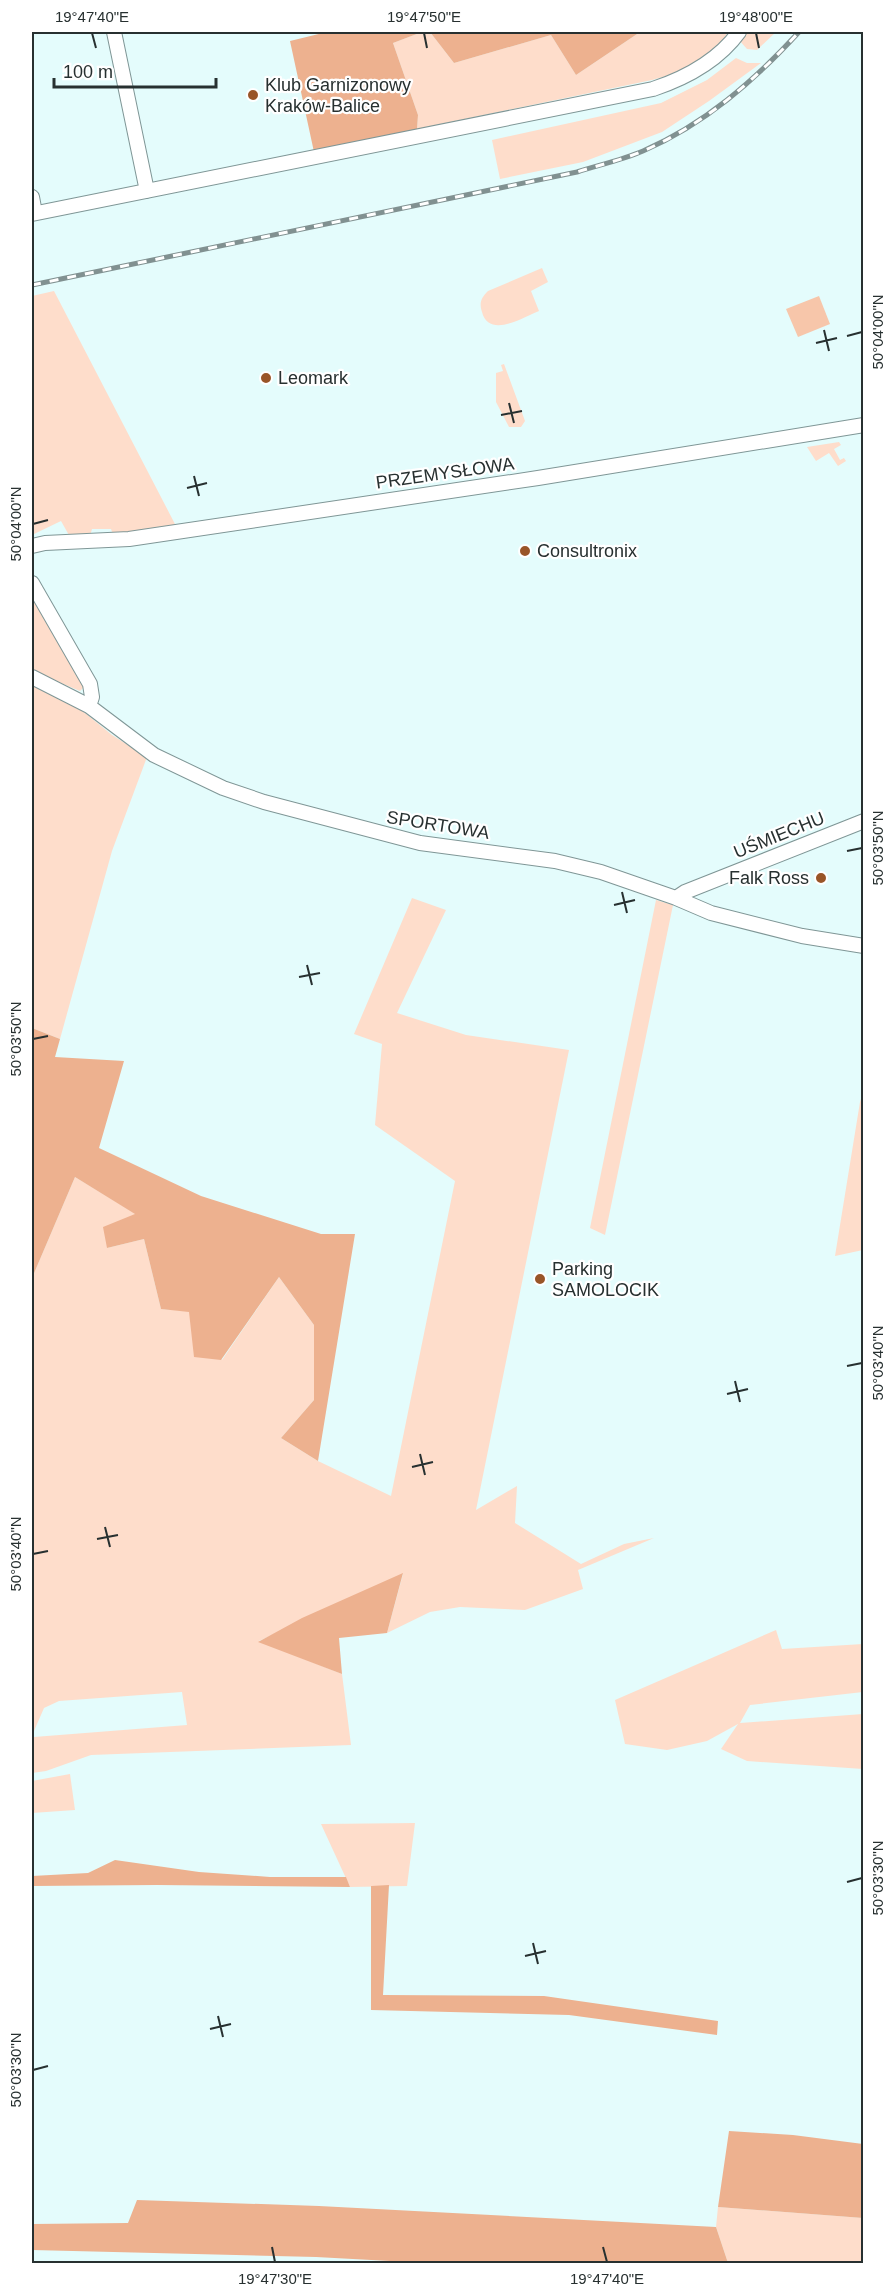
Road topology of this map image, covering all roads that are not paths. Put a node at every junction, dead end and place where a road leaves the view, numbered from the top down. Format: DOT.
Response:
graph roads {
  1 [pos="114,32"];
  2 [pos="739,32"];
  3 [pos="147,191"];
  4 [pos="32,197"];
  5 [pos="33,214"];
  6 [pos="864,424"];
  7 [pos="32,546"];
  8 [pos="32,583"];
  9 [pos="32,677"];
  10 [pos="89,706"];
  11 [pos="864,821"];
  12 [pos="676,898"];
  13 [pos="864,946"];
  1 -- 3 [label="street"];
  2 -- 3 [label="street"];
  3 -- 5 [label="street"];
  4 -- 5 [label="street"];
  6 -- 7 [label="street, PRZEMYSŁOWA"];
  8 -- 10 [label="street"];
  9 -- 10 [label="street, SPORTOWA"];
  10 -- 12 [label="street, SPORTOWA"];
  11 -- 12 [label="street, UŚMIECHU"];
  12 -- 13 [label="street, SPORTOWA"];
}
